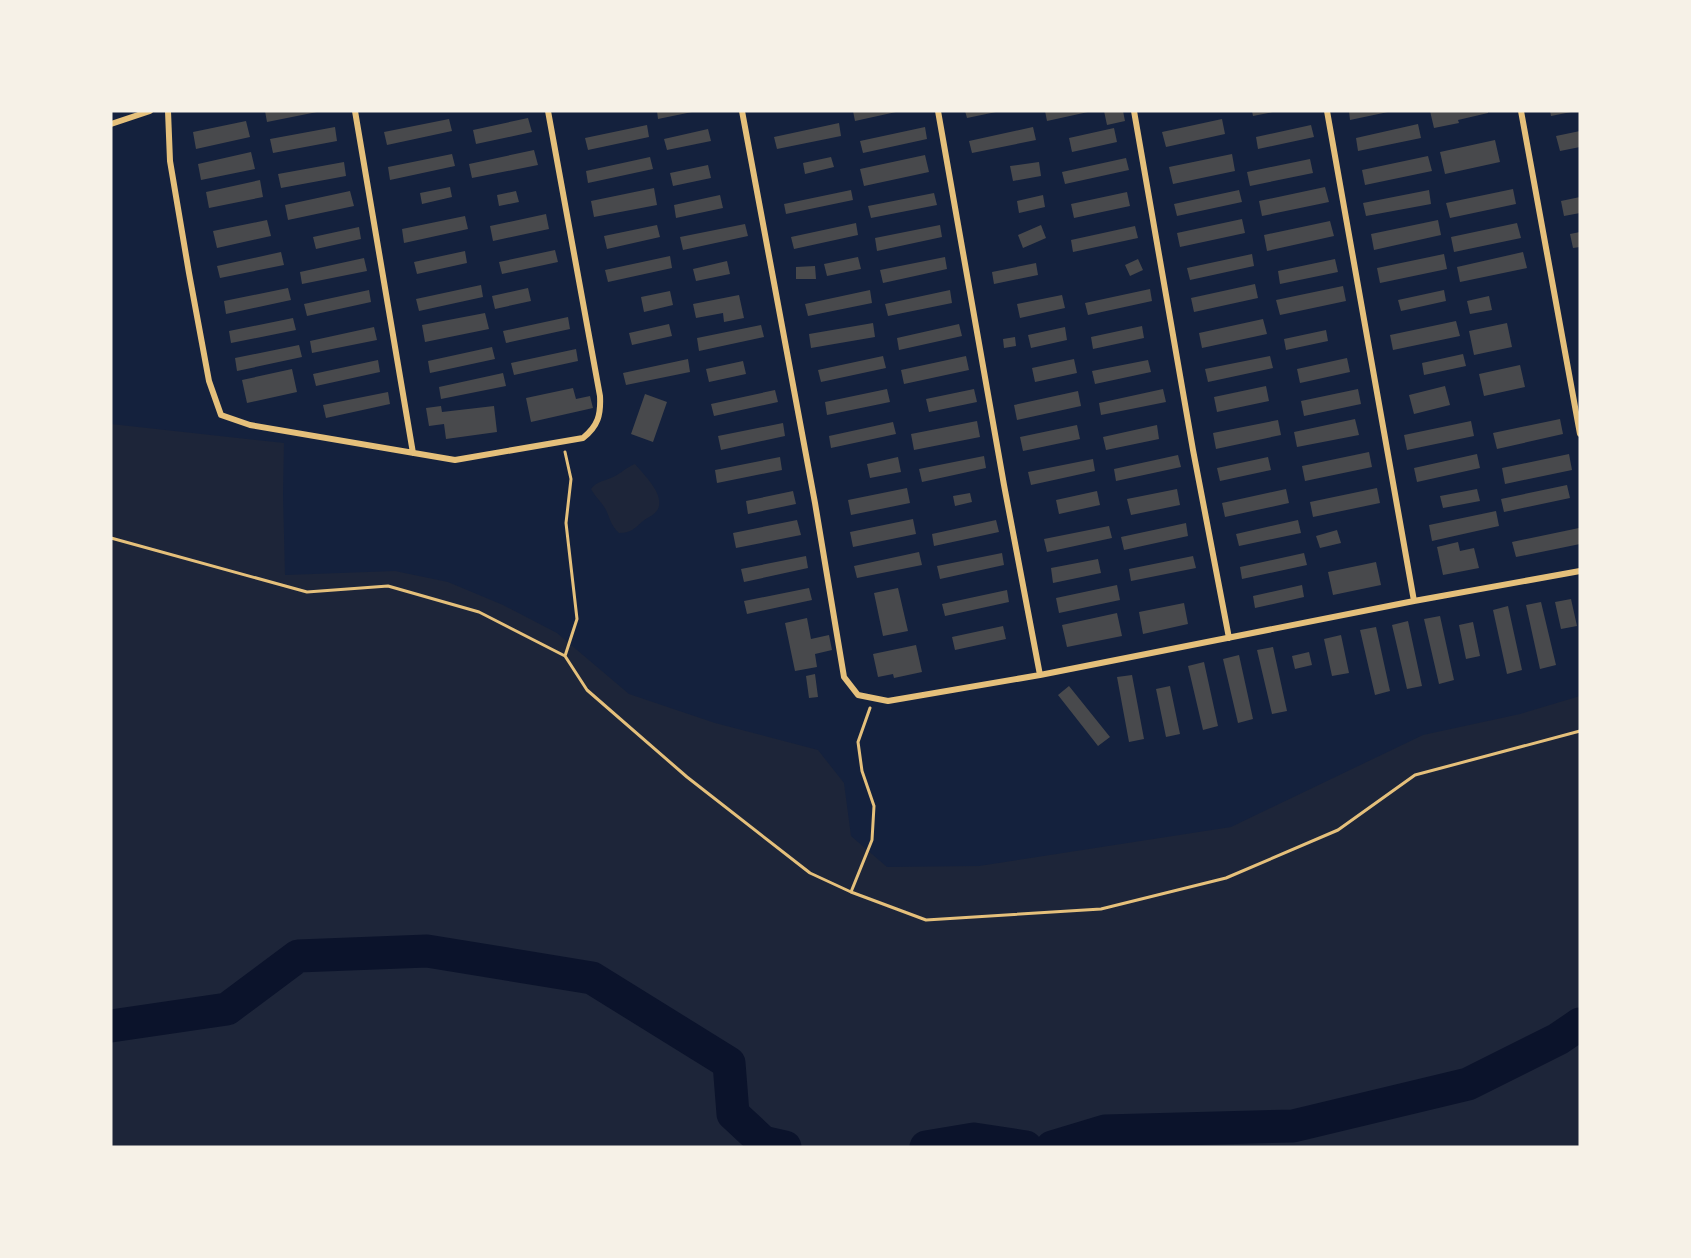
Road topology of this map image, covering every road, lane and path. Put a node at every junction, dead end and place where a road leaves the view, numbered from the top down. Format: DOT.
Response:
graph roads {
  1 [pos="150,111"];
  2 [pos="168,111"];
  3 [pos="355,111"];
  4 [pos="548,111"];
  5 [pos="742,111"];
  6 [pos="938,111"];
  7 [pos="1134,111"];
  8 [pos="1327,111"];
  9 [pos="1521,111"];
  10 [pos="111,124"];
  11 [pos="1580,434"];
  12 [pos="562,442"];
  13 [pos="413,453"];
  14 [pos="111,538"];
  15 [pos="1580,572"];
  16 [pos="1414,600"];
  17 [pos="1229,638"];
  18 [pos="565,656"];
  19 [pos="1040,675"];
  20 [pos="873,698"];
  21 [pos="1580,731"];
  22 [pos="851,892"];
  1 -- 10 [label="street"];
  2 -- 13 [label="street"];
  3 -- 13 [label="street"];
  4 -- 12 [label="street"];
  5 -- 20 [label="street"];
  6 -- 19 [label="street"];
  7 -- 17 [label="street"];
  8 -- 16 [label="street"];
  9 -- 11 [label="street"];
  12 -- 13 [label="street"];
  12 -- 18 [label="path"];
  14 -- 18 [label="path"];
  15 -- 16 [label="street"];
  16 -- 17 [label="street"];
  17 -- 19 [label="street"];
  18 -- 22 [label="path"];
  19 -- 20 [label="street"];
  20 -- 22 [label="path"];
  21 -- 22 [label="path"];
}
